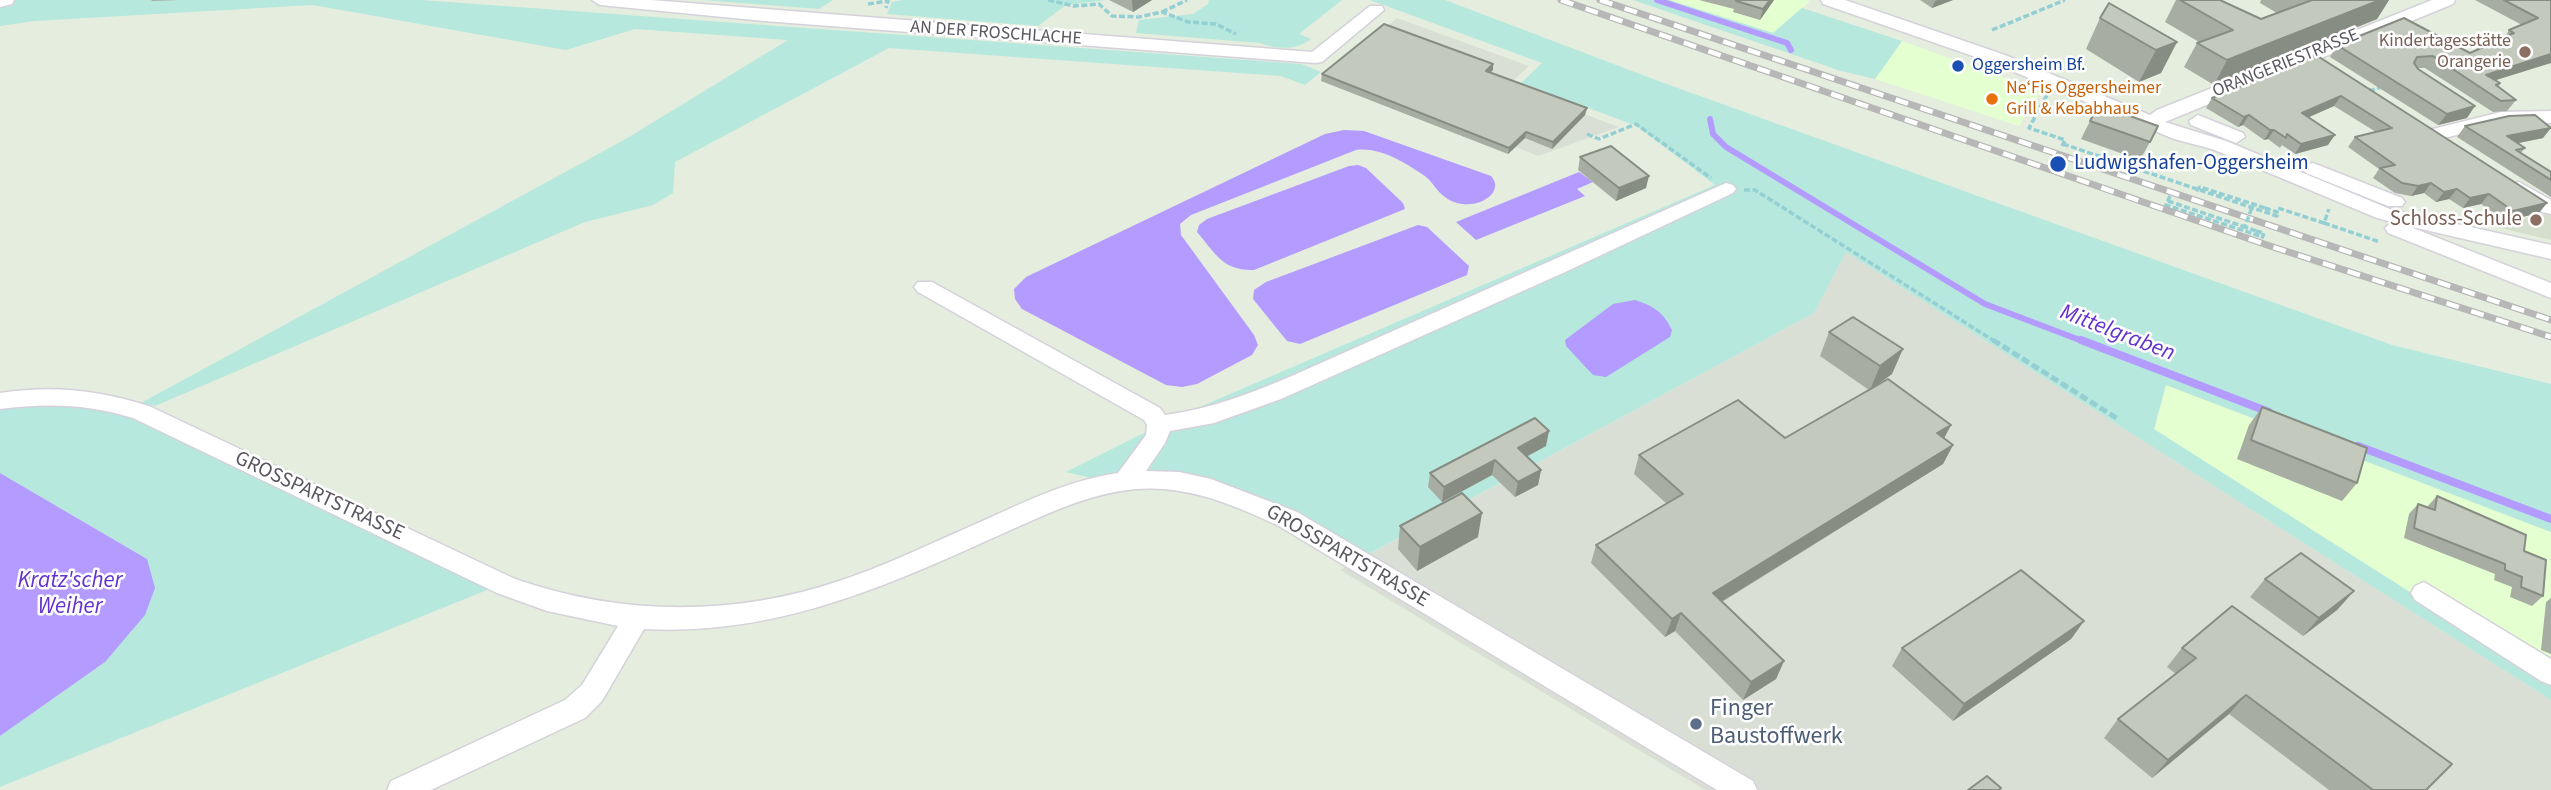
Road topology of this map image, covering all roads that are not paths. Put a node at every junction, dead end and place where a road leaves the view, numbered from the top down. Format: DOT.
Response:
graph roads {
  1 [pos="6,0"];
  2 [pos="600,0"];
  3 [pos="1829,0"];
  4 [pos="1866,0"];
  5 [pos="2448,0"];
  6 [pos="0,2"];
  7 [pos="1376,10"];
  8 [pos="2310,54"];
  9 [pos="2330,67"];
  10 [pos="2468,108"];
  11 [pos="2551,117"];
  12 [pos="2158,118"];
  13 [pos="2487,120"];
  14 [pos="2198,121"];
  15 [pos="2219,145"];
  16 [pos="2459,149"];
  17 [pos="2265,157"];
  18 [pos="2504,178"];
  19 [pos="1726,189"];
  20 [pos="2342,198"];
  21 [pos="2549,208"];
  22 [pos="2454,231"];
  23 [pos="2505,242"];
  24 [pos="2551,252"];
  25 [pos="2551,276"];
  26 [pos="925,287"];
  27 [pos="2551,291"];
  28 [pos="0,401"];
  29 [pos="1159,424"];
  30 [pos="1126,481"];
  31 [pos="2424,593"];
  32 [pos="636,619"];
  33 [pos="2551,673"];
  34 [pos="401,790"];
  35 [pos="1743,790"];
  1 -- 6 [label="street"];
  2 -- 7 [label="street, AN DER FROSCHLACHE"];
  3 -- 12 [label="street"];
  4 -- 12 [label="street"];
  5 -- 8 [label="street, ORANGERIESTRASSE"];
  8 -- 9 [label="street"];
  8 -- 12 [label="street, ORANGERIESTRASSE"];
  10 -- 13 [label="street"];
  11 -- 13 [label="street"];
  12 -- 15 [label="street"];
  13 -- 16 [label="street"];
  14 -- 17 [label="street"];
  15 -- 17 [label="street"];
  17 -- 20 [label="street"];
  17 -- 22 [label="street"];
  18 -- 21 [label="street"];
  19 -- 29 [label="street"];
  20 -- 22 [label="street"];
  20 -- 27 [label="street"];
  22 -- 23 [label="street"];
  23 -- 24 [label="street"];
  23 -- 25 [label="street"];
  26 -- 29 [label="street"];
  28 -- 32 [label="street, GROSSPARTSTRASSE"];
  29 -- 30 [label="street"];
  30 -- 32 [label="street, GROSSPARTSTRASSE"];
  30 -- 35 [label="street, GROSSPARTSTRASSE"];
  31 -- 33 [label="street"];
  32 -- 34 [label="street"];
}
